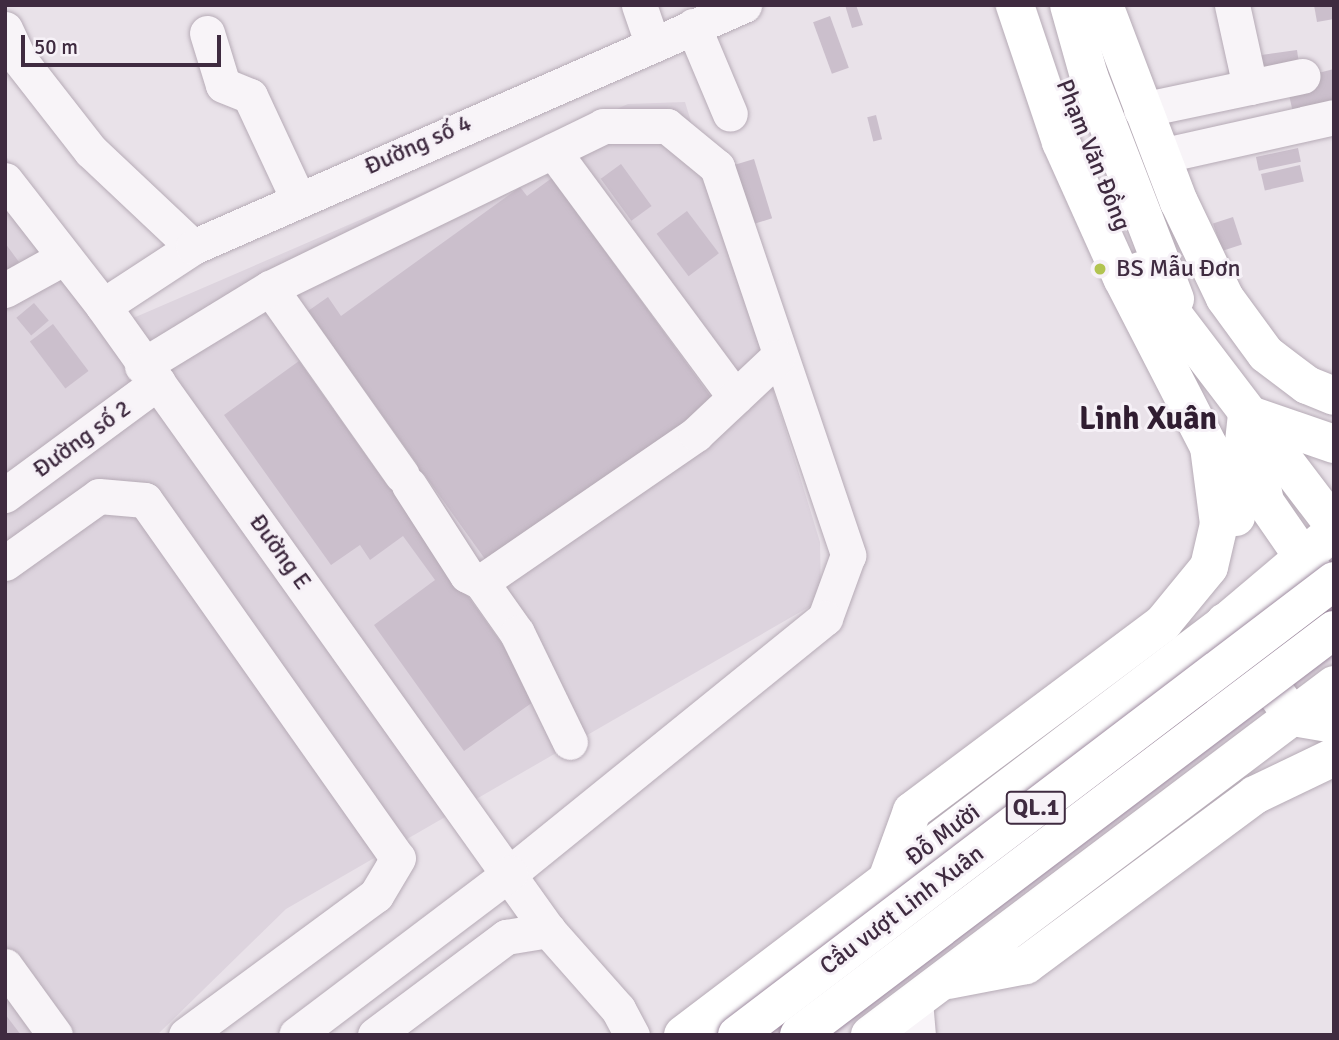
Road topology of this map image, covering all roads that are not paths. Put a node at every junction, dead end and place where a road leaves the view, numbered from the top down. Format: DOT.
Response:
graph roads {
  1 [pos="639,5"];
  2 [pos="744,5"];
  3 [pos="1015,5"];
  4 [pos="1037,5"];
  5 [pos="1069,5"];
  6 [pos="1104,5"];
  7 [pos="1232,5"];
  8 [pos="693,26"];
  9 [pos="5,29"];
  10 [pos="207,33"];
  11 [pos="652,42"];
  12 [pos="1302,76"];
  13 [pos="1250,87"];
  14 [pos="1141,110"];
  15 [pos="730,114"];
  16 [pos="1334,117"];
  17 [pos="553,151"];
  18 [pos="1160,156"];
  19 [pos="5,180"];
  20 [pos="298,199"];
  21 [pos="193,247"];
  22 [pos="63,258"];
  23 [pos="270,288"];
  24 [pos="5,290"];
  25 [pos="103,306"];
  26 [pos="1185,331"];
  27 [pos="778,357"];
  28 [pos="150,374"];
  29 [pos="1334,396"];
  30 [pos="735,397"];
  31 [pos="1247,414"];
  32 [pos="1334,444"];
  33 [pos="5,495"];
  34 [pos="1334,529"];
  35 [pos="1300,555"];
  36 [pos="5,563"];
  37 [pos="1334,581"];
  38 [pos="481,582"];
  39 [pos="1334,598"];
  40 [pos="1224,624"];
  41 [pos="1334,631"];
  42 [pos="1334,685"];
  43 [pos="1293,717"];
  44 [pos="1334,724"];
  45 [pos="570,742"];
  46 [pos="1334,757"];
  47 [pos="510,873"];
  48 [pos="888,877"];
  49 [pos="548,930"];
  50 [pos="5,966"];
  51 [pos="925,1006"];
  52 [pos="55,1035"];
  53 [pos="186,1035"];
  54 [pos="296,1035"];
  55 [pos="375,1035"];
  56 [pos="632,1035"];
  57 [pos="683,1035"];
  58 [pos="737,1035"];
  59 [pos="800,1035"];
  60 [pos="870,1035"];
  1 -- 11 [label="street"];
  2 -- 8 [label="street, Đường số 4"];
  3 -- 48 [label="highway"];
  4 -- 26 [label="highway, Phạm Văn Đồng"];
  5 -- 26 [label="highway, Phạm Văn Đồng"];
  6 -- 14 [label="highway"];
  7 -- 13 [label="street"];
  8 -- 11 [label="street, Đường số 4"];
  8 -- 15 [label="street"];
  9 -- 21 [label="street"];
  10 -- 20 [label="street"];
  11 -- 20 [label="street, Đường số 4"];
  12 -- 13 [label="street"];
  13 -- 14 [label="street"];
  14 -- 18 [label="highway"];
  16 -- 18 [label="street"];
  17 -- 23 [label="street, Đường số 2"];
  17 -- 27 [label="street, Đường số 2"];
  17 -- 30 [label="street"];
  18 -- 29 [label="highway"];
  19 -- 22 [label="street, Đường E"];
  20 -- 21 [label="street, Đường số 4"];
  21 -- 25 [label="street, Đường số 4"];
  22 -- 24 [label="street"];
  22 -- 25 [label="street, Đường E"];
  23 -- 28 [label="street, Đường số 2"];
  23 -- 38 [label="street"];
  25 -- 28 [label="street, Đường E"];
  26 -- 31 [label="highway, Phạm Văn Đồng"];
  27 -- 30 [label="street"];
  27 -- 47 [label="street, Đường số 2"];
  28 -- 33 [label="street, Đường số 2"];
  28 -- 47 [label="street, Đường E"];
  30 -- 38 [label="street"];
  31 -- 32 [label="highway"];
  31 -- 34 [label="highway, Phạm Văn Đồng"];
  31 -- 35 [label="highway, Phạm Văn Đồng"];
  31 -- 40 [label="highway"];
  34 -- 35 [label="highway, Đỗ Mười / QL.1"];
  35 -- 39 [label="highway, Phạm Văn Đồng"];
  35 -- 40 [label="highway, Đỗ Mười / QL.1"];
  36 -- 53 [label="street"];
  37 -- 58 [label="highway, Cầu vượt Linh Xuân / QL.1, bridge"];
  38 -- 45 [label="street"];
  40 -- 43 [label="highway"];
  40 -- 48 [label="highway, Đỗ Mười / QL.1"];
  41 -- 59 [label="highway, Cầu vượt Linh Xuân / QL.1, bridge"];
  42 -- 43 [label="highway"];
  43 -- 44 [label="highway"];
  43 -- 51 [label="highway"];
  46 -- 51 [label="highway"];
  47 -- 49 [label="street, Đường E"];
  47 -- 54 [label="street, Đường số 2"];
  48 -- 57 [label="highway, Đỗ Mười / QL.1"];
  49 -- 55 [label="street"];
  49 -- 56 [label="street, Đường E"];
  50 -- 52 [label="street"];
  51 -- 60 [label="highway"];
}
